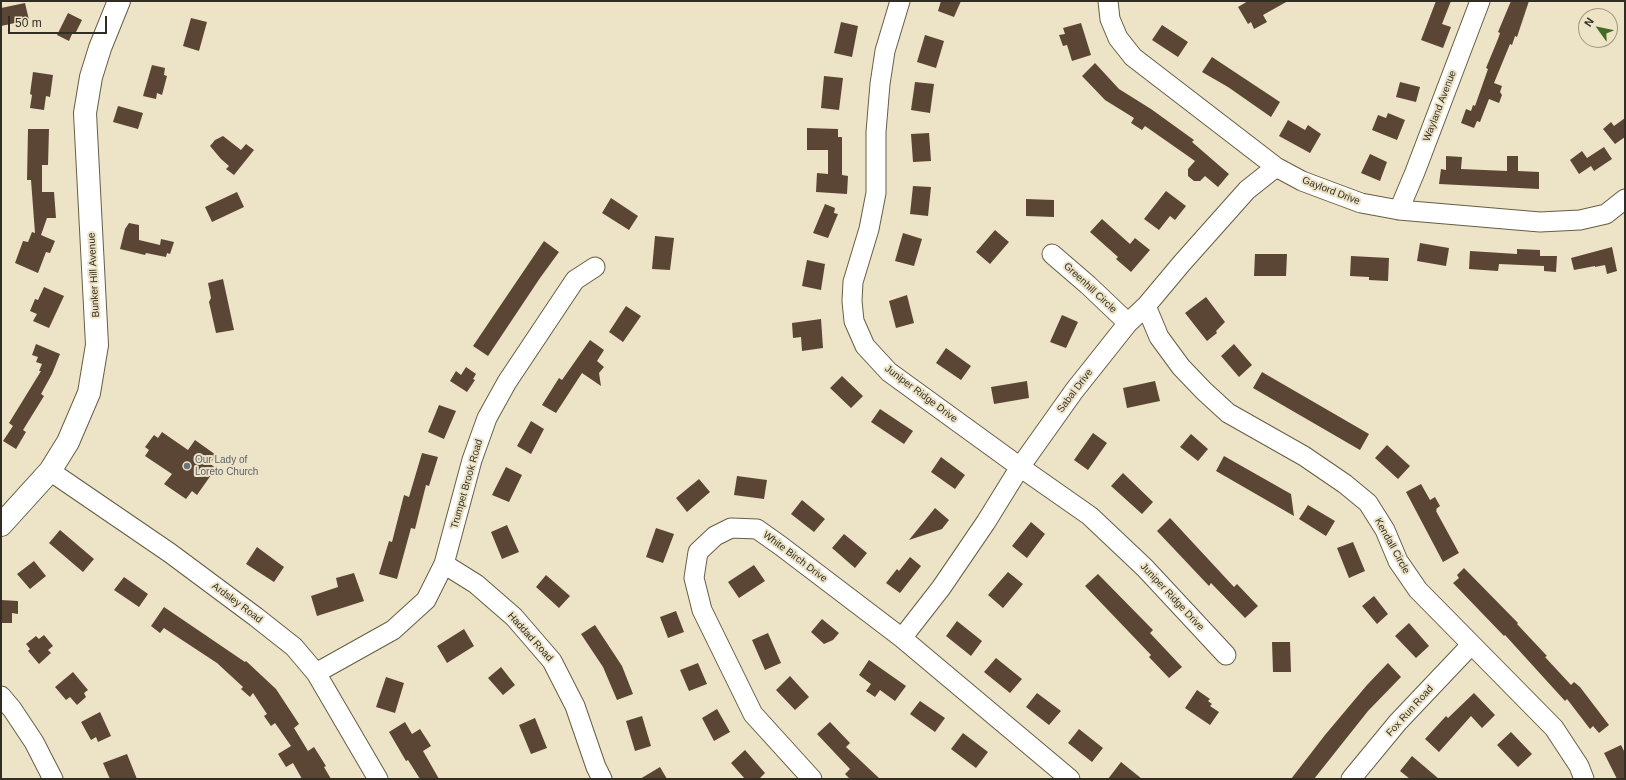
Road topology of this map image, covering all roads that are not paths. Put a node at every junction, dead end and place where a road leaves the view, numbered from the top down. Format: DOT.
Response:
graph roads {
  1 [pos="119,1"];
  2 [pos="900,1"];
  3 [pos="1108,1"];
  4 [pos="1480,1"];
  5 [pos="1276,167"];
  6 [pos="1625,199"];
  7 [pos="1399,210"];
  8 [pos="1052,254"];
  9 [pos="595,267"];
  10 [pos="1146,306"];
  11 [pos="1128,323"];
  12 [pos="1020,467"];
  13 [pos="50,471"];
  14 [pos="1,525"];
  15 [pos="444,564"];
  16 [pos="902,638"];
  17 [pos="1471,645"];
  18 [pos="1226,655"];
  19 [pos="316,674"];
  20 [pos="1,696"];
  21 [pos="1358,777"];
  22 [pos="53,779"];
  23 [pos="378,779"];
  24 [pos="602,779"];
  25 [pos="812,779"];
  26 [pos="1070,779"];
  27 [pos="1584,779"];
  1 -- 13 [label="main road, Bunker Hill Avenue"];
  2 -- 12 [label="street, Juniper Ridge Drive"];
  3 -- 5 [label="street, Gaylord Drive"];
  4 -- 7 [label="street, Wayland Avenue"];
  5 -- 7 [label="street, Gaylord Drive"];
  5 -- 10 [label="street, Sabal Drive"];
  6 -- 7 [label="street, Gaylord Drive"];
  8 -- 11 [label="street, Greenhill Circle"];
  9 -- 15 [label="street, Trumpet Brook Road"];
  10 -- 11 [label="street, Sabal Drive"];
  10 -- 17 [label="street, Kendall Circle"];
  11 -- 12 [label="street, Sabal Drive"];
  12 -- 16 [label="street, Sabal Drive"];
  12 -- 18 [label="street, Juniper Ridge Drive"];
  13 -- 14 [label="main road, Bunker Hill Avenue"];
  13 -- 19 [label="street, Ardsley Road"];
  15 -- 19 [label="street, Trumpet Brook Road"];
  15 -- 24 [label="street, Haddad Road"];
  16 -- 25 [label="street, White Birch Drive"];
  16 -- 26 [label="street, White Birch Drive"];
  17 -- 21 [label="street, Fox Run Road"];
  17 -- 27 [label="street, Kendall Circle"];
  19 -- 23 [label="street, Ardsley Road"];
  20 -- 22 [label="street"];
}
